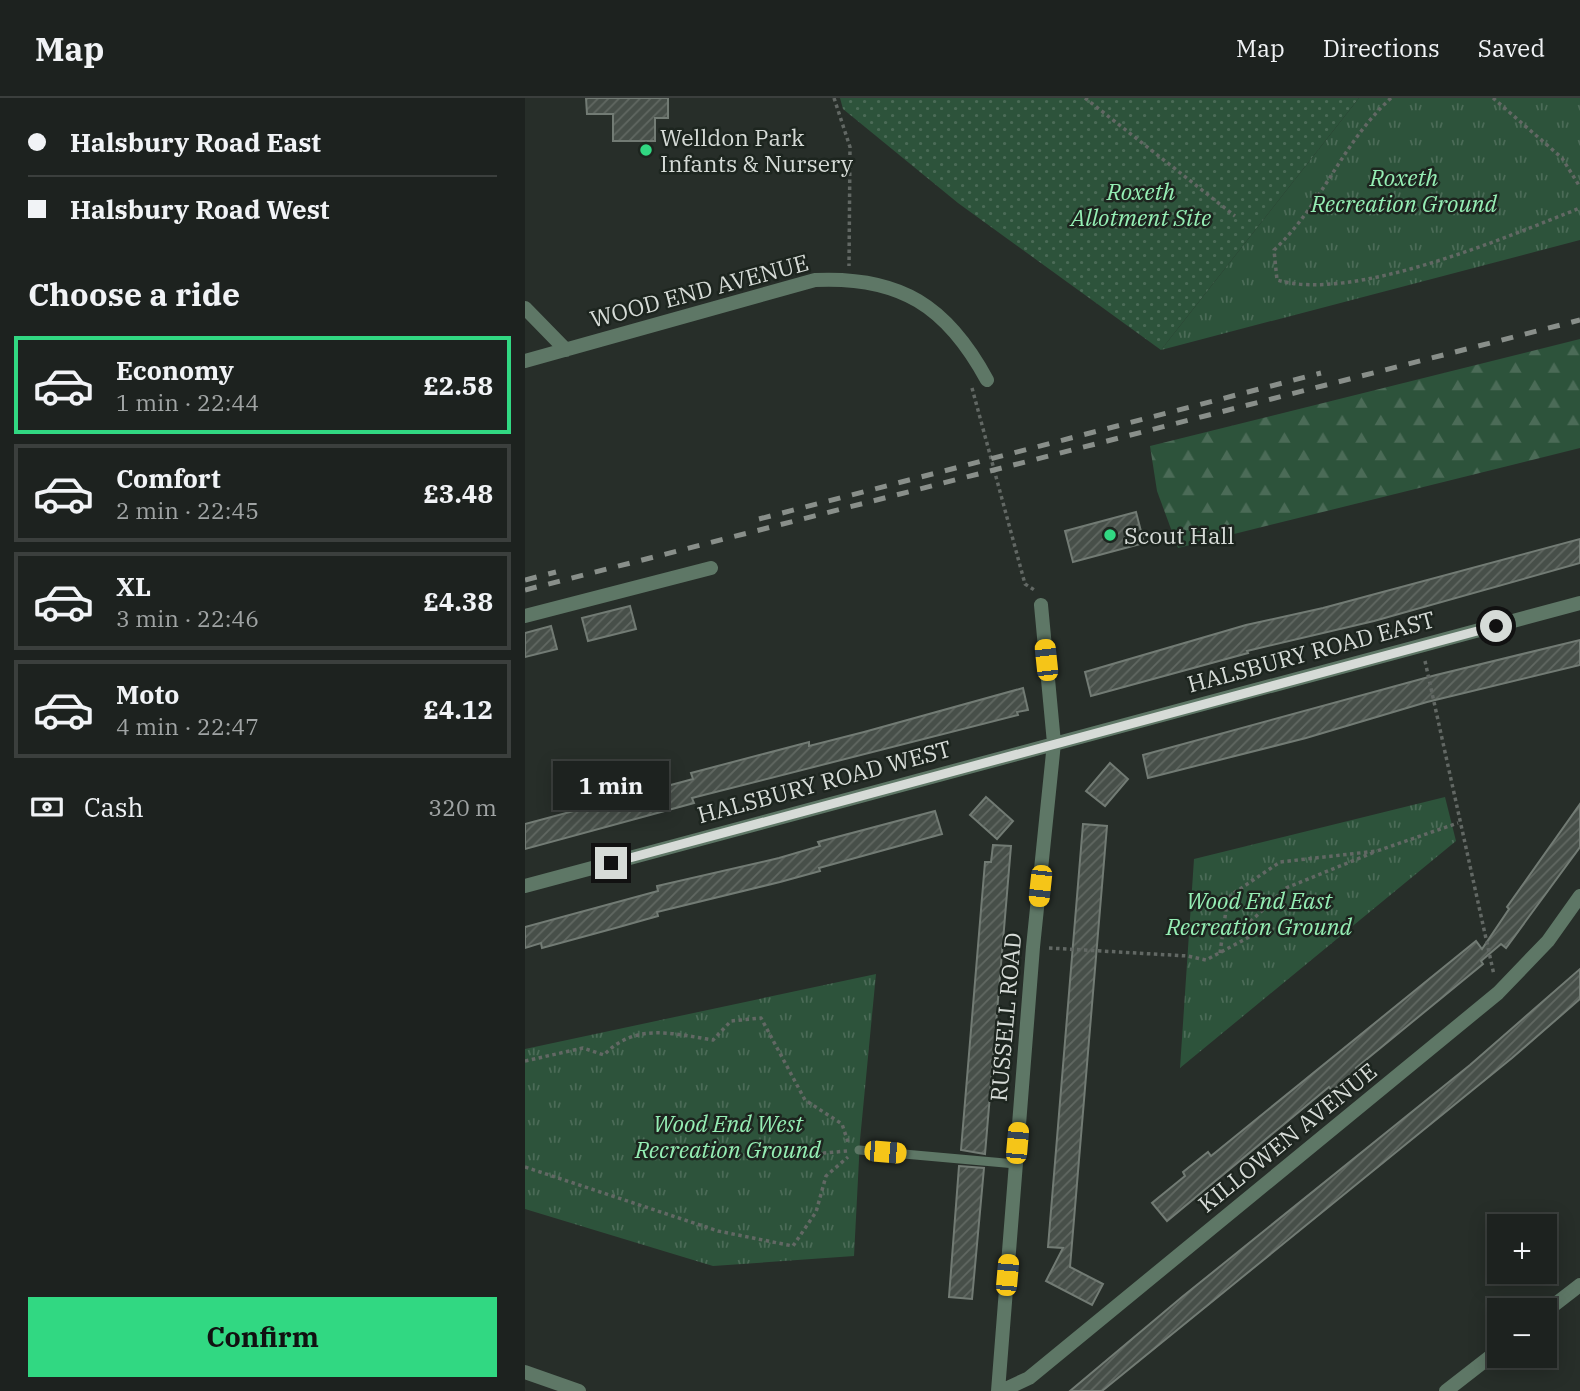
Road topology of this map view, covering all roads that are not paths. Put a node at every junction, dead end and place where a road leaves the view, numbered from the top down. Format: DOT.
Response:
graph roads {
  1 [pos="525,307"];
  2 [pos="566,350"];
  3 [pos="525,361"];
  4 [pos="987,380"];
  5 [pos="711,568"];
  6 [pos="1039,598"];
  7 [pos="1580,603"];
  8 [pos="525,616"];
  9 [pos="1054,743"];
  10 [pos="525,886"];
  11 [pos="1580,896"];
  12 [pos="859,1150"];
  13 [pos="1016,1164"];
  14 [pos="1580,1285"];
  15 [pos="1557,1303"];
  16 [pos="1487,1359"];
  17 [pos="525,1372"];
  18 [pos="579,1391"];
  19 [pos="999,1391"];
  20 [pos="1446,1391"];
  1 -- 2 [label="street, WOOD END AVENUE"];
  2 -- 3 [label="street"];
  2 -- 4 [label="street, WOOD END AVENUE"];
  5 -- 8 [label="street"];
  6 -- 9 [label="street, RUSSELL ROAD"];
  7 -- 9 [label="street, HALSBURY ROAD EAST"];
  9 -- 10 [label="street, HALSBURY ROAD WEST"];
  9 -- 13 [label="street, RUSSELL ROAD"];
  11 -- 19 [label="street, KILLOWEN AVENUE"];
  12 -- 13 [label="lane"];
  13 -- 19 [label="street, RUSSELL ROAD"];
  14 -- 15 [label="street"];
  16 -- 20 [label="street"];
  17 -- 18 [label="street"];
}
